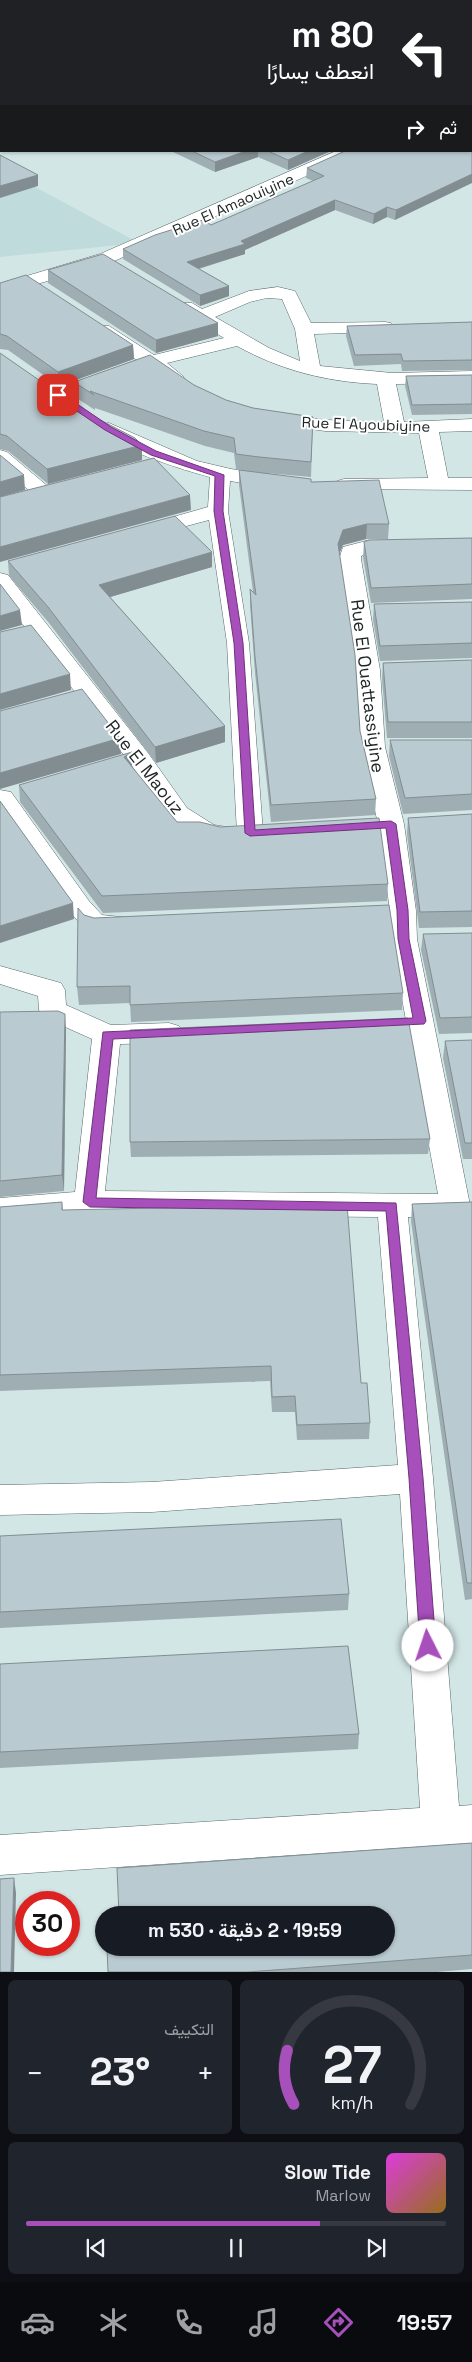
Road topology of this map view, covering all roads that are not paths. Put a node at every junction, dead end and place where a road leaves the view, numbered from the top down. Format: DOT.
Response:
graph roads {
  1 [pos="348,152"];
  2 [pos="106,258"];
  3 [pos="122,268"];
  4 [pos="28,280"];
  5 [pos="0,290"];
  6 [pos="52,296"];
  7 [pos="169,297"];
  8 [pos="201,316"];
  9 [pos="85,318"];
  10 [pos="403,326"];
  11 [pos="304,329"];
  12 [pos="241,339"];
  13 [pos="150,362"];
  14 [pos="312,370"];
  15 [pos="472,377"];
  16 [pos="385,378"];
  17 [pos="42,384"];
  18 [pos="192,388"];
  19 [pos="58,395"];
  20 [pos="262,416"];
  21 [pos="472,425"];
  22 [pos="395,427"];
  23 [pos="428,427"];
  24 [pos="0,456"];
  25 [pos="172,460"];
  26 [pos="145,467"];
  27 [pos="220,475"];
  28 [pos="292,484"];
  29 [pos="472,484"];
  30 [pos="326,485"];
  31 [pos="439,485"];
  32 [pos="18,500"];
  33 [pos="218,511"];
  34 [pos="123,537"];
  35 [pos="472,545"];
  36 [pos="0,580"];
  37 [pos="40,629"];
  38 [pos="16,636"];
  39 [pos="89,694"];
  40 [pos="62,702"];
  41 [pos="138,758"];
  42 [pos="111,766"];
  43 [pos="29,789"];
  44 [pos="1,798"];
  45 [pos="418,823"];
  46 [pos="381,825"];
  47 [pos="143,923"];
  48 [pos="404,939"];
  49 [pos="433,939"];
  50 [pos="0,975"];
  51 [pos="390,1023"];
  52 [pos="192,1032"];
  53 [pos="422,1034"];
  54 [pos="107,1035"];
  55 [pos="453,1046"];
  56 [pos="90,1202"];
  57 [pos="463,1204"];
  58 [pos="392,1206"];
  59 [pos="0,1210"];
  60 [pos="416,1478"];
  61 [pos="0,1500"];
  62 [pos="457,1825"];
  63 [pos="0,1855"];
  1 -- 2 [label="street, Rue El Amaouiyine"];
  2 -- 3 [label="street"];
  2 -- 4 [label="street, Rue El Amaouiyine"];
  4 -- 5 [label="street, Rue El Amaouiyine"];
  4 -- 6 [label="street"];
  7 -- 8 [label="street"];
  8 -- 11 [label="street"];
  8 -- 12 [label="street"];
  9 -- 13 [label="street"];
  10 -- 11 [label="street"];
  11 -- 14 [label="street"];
  12 -- 13 [label="street"];
  12 -- 14 [label="street"];
  13 -- 18 [label="street"];
  13 -- 19 [label="street"];
  14 -- 16 [label="street"];
  15 -- 16 [label="street"];
  16 -- 22 [label="street"];
  17 -- 19 [label="street"];
  19 -- 25 [label="street"];
  20 -- 22 [label="street, Rue El Ayoubiyine"];
  21 -- 23 [label="street, Rue El Ayoubiyine"];
  22 -- 23 [label="street, Rue El Ayoubiyine"];
  23 -- 31 [label="street"];
  24 -- 32 [label="street"];
  25 -- 26 [label="street"];
  25 -- 27 [label="street"];
  27 -- 28 [label="street"];
  27 -- 33 [label="street"];
  29 -- 31 [label="street"];
  30 -- 31 [label="street"];
  33 -- 34 [label="street"];
  33 -- 41 [label="street, Rue El Maouz"];
  35 -- 46 [label="street, Rue El Ouattassiyine"];
  36 -- 37 [label="street, Rue El Maouz"];
  37 -- 38 [label="street"];
  37 -- 39 [label="street, Rue El Maouz"];
  39 -- 40 [label="street"];
  39 -- 41 [label="street, Rue El Maouz"];
  41 -- 42 [label="street"];
  43 -- 44 [label="street"];
  44 -- 47 [label="street"];
  45 -- 46 [label="street"];
  46 -- 48 [label="street, Rue El Ouattassiyine"];
  48 -- 49 [label="street"];
  48 -- 53 [label="street, Rue El Ouattassiyine"];
  50 -- 54 [label="street"];
  51 -- 53 [label="street"];
  52 -- 54 [label="street"];
  53 -- 55 [label="street"];
  53 -- 57 [label="street, Rue El Ouattassiyine"];
  54 -- 56 [label="street"];
  56 -- 58 [label="street"];
  56 -- 59 [label="street"];
  57 -- 58 [label="street"];
  58 -- 60 [label="street"];
  60 -- 61 [label="street"];
  60 -- 62 [label="street"];
  62 -- 63 [label="street"];
}
